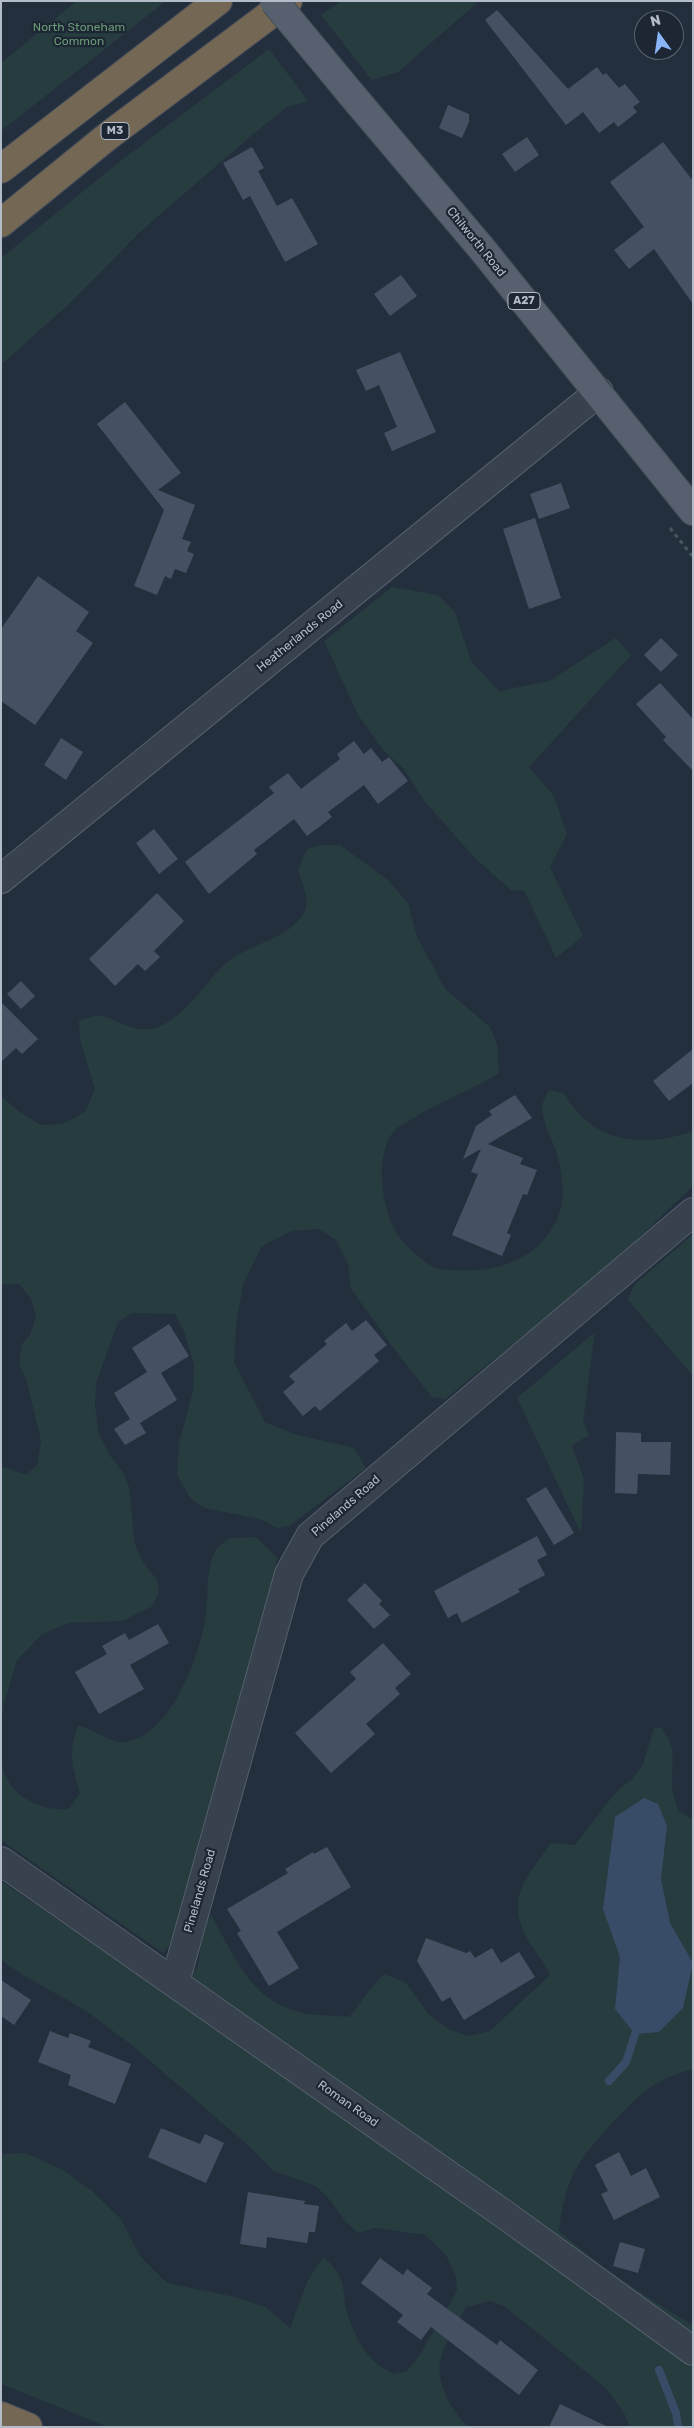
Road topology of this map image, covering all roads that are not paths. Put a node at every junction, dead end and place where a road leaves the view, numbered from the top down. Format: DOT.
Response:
graph roads {
  1 [pos="218,1"];
  2 [pos="274,1"];
  3 [pos="288,1"];
  4 [pos="1,169"];
  5 [pos="1,223"];
  6 [pos="599,392"];
  7 [pos="693,511"];
  8 [pos="1,879"];
  9 [pos="693,1212"];
  10 [pos="1,1861"];
  11 [pos="175,1982"];
  12 [pos="693,2351"];
  13 [pos="1,2416"];
  14 [pos="28,2427"];
  1 -- 4 [label="highway"];
  2 -- 6 [label="main road, Chilworth Road / A27, bridge"];
  3 -- 5 [label="highway, M3"];
  6 -- 7 [label="main road, Chilworth Road / A27"];
  6 -- 8 [label="street, Heatherlands Road"];
  9 -- 11 [label="street, Pinelands Road"];
  10 -- 11 [label="street, Roman Road"];
  11 -- 12 [label="street, Roman Road"];
  13 -- 14 [label="highway"];
}
